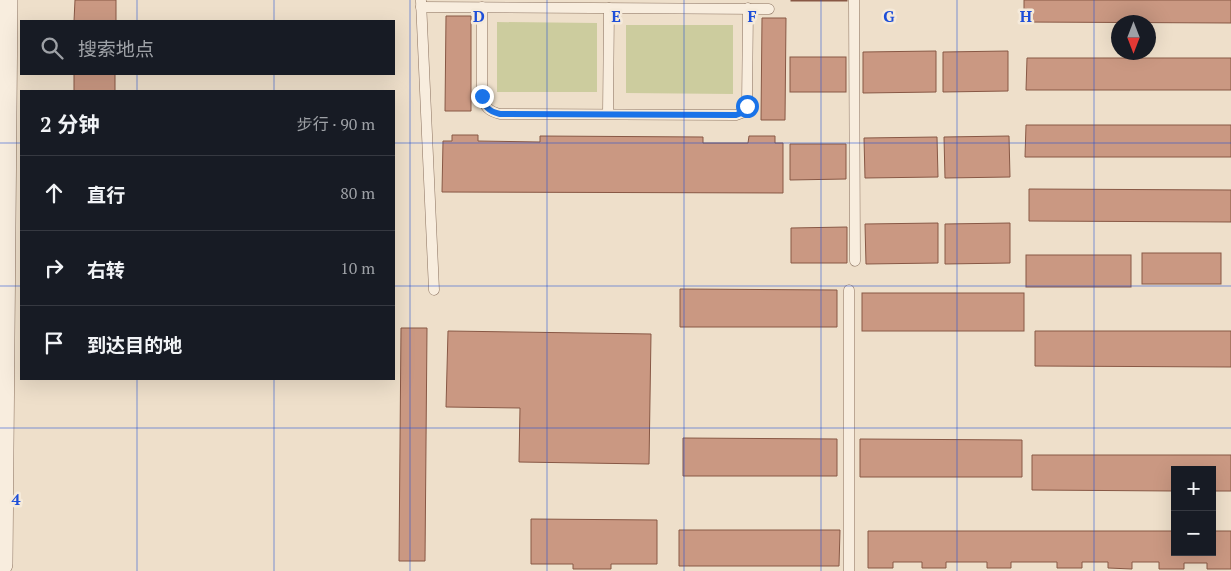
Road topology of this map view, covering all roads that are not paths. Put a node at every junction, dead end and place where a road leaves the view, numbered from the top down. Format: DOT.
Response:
graph roads {
  1 [pos="5,0"];
  2 [pos="854,0"];
  3 [pos="421,3"];
  4 [pos="482,7"];
  5 [pos="609,8"];
  6 [pos="748,8"];
  7 [pos="769,9"];
  8 [pos="608,114"];
  9 [pos="855,261"];
  10 [pos="434,290"];
  11 [pos="849,290"];
  12 [pos="0,564"];
  13 [pos="849,571"];
  1 -- 12 [label="street"];
  2 -- 9 [label="lane"];
  3 -- 4 [label="lane"];
  3 -- 10 [label="lane"];
  4 -- 5 [label="lane"];
  4 -- 8 [label="lane"];
  5 -- 6 [label="lane"];
  5 -- 8 [label="lane"];
  6 -- 7 [label="lane"];
  6 -- 8 [label="lane"];
  11 -- 13 [label="lane"];
}
